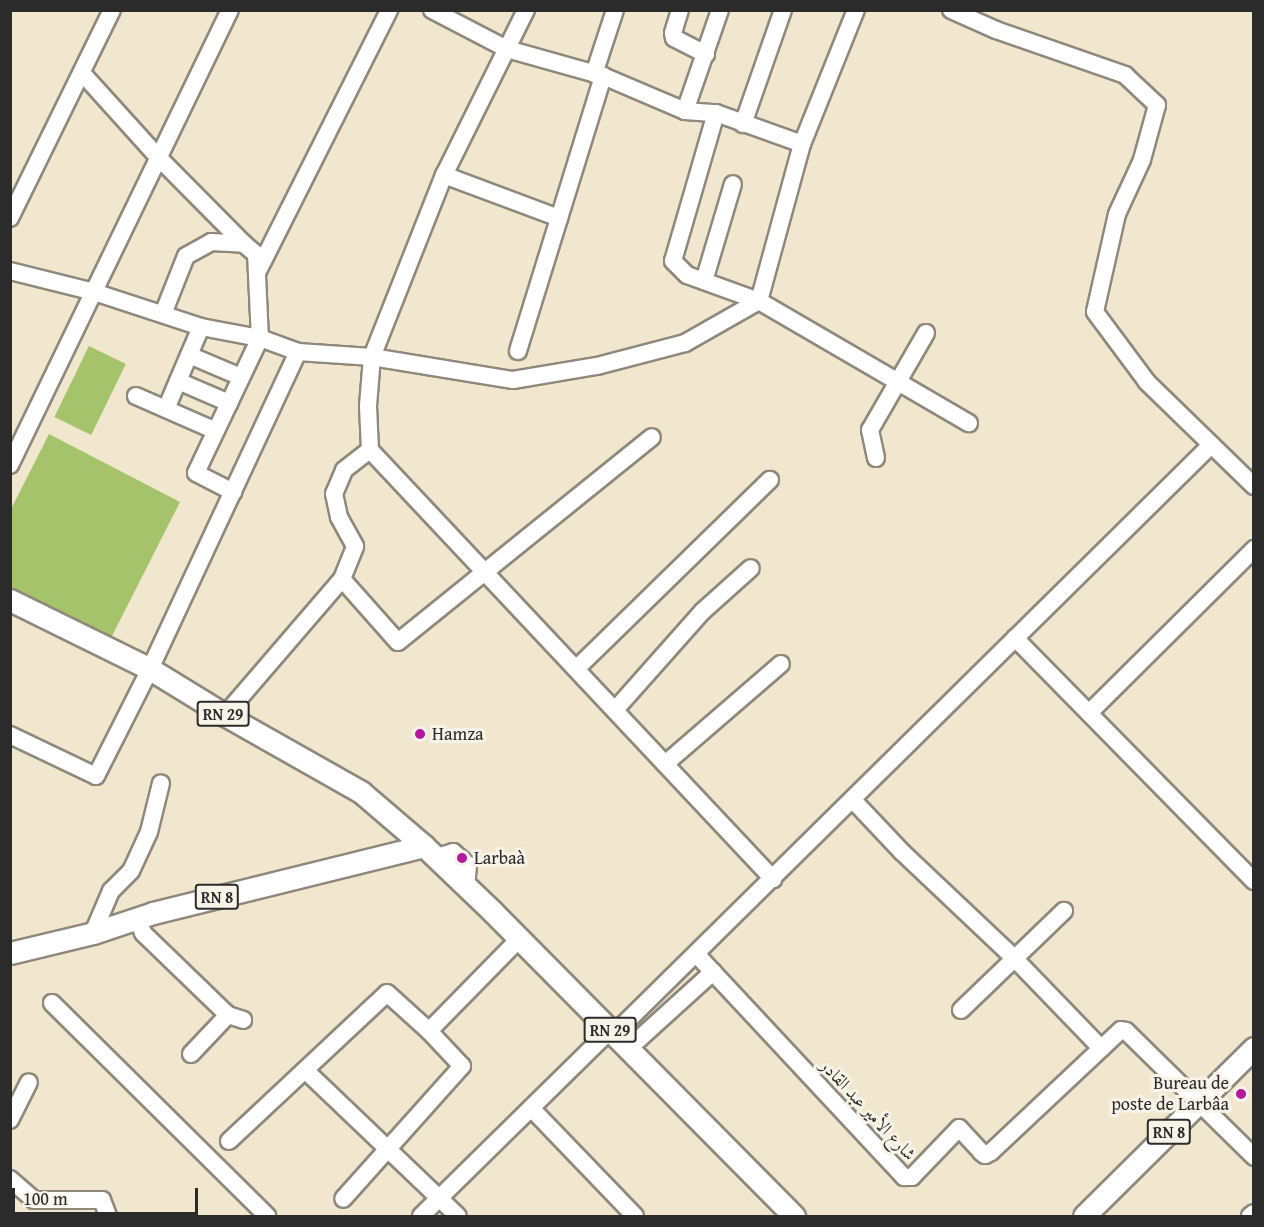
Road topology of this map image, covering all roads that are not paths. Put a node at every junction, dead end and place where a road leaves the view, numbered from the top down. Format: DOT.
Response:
graph roads {
  1 [pos="112,10"];
  2 [pos="230,10"];
  3 [pos="389,10"];
  4 [pos="432,10"];
  5 [pos="526,10"];
  6 [pos="615,10"];
  7 [pos="681,10"];
  8 [pos="720,10"];
  9 [pos="783,10"];
  10 [pos="856,10"];
  11 [pos="951,10"];
  12 [pos="507,50"];
  13 [pos="706,54"];
  14 [pos="83,74"];
  15 [pos="598,75"];
  16 [pos="685,111"];
  17 [pos="717,113"];
  18 [pos="743,124"];
  19 [pos="802,144"];
  20 [pos="159,158"];
  21 [pos="444,175"];
  22 [pos="733,184"];
  23 [pos="10,218"];
  24 [pos="559,218"];
  25 [pos="244,244"];
  26 [pos="259,269"];
  27 [pos="10,271"];
  28 [pos="704,281"];
  29 [pos="94,292"];
  30 [pos="759,301"];
  31 [pos="163,314"];
  32 [pos="201,327"];
  33 [pos="926,333"];
  34 [pos="260,338"];
  35 [pos="518,351"];
  36 [pos="298,352"];
  37 [pos="189,355"];
  38 [pos="372,357"];
  39 [pos="241,377"];
  40 [pos="178,381"];
  41 [pos="899,382"];
  42 [pos="136,396"];
  43 [pos="229,403"];
  44 [pos="166,409"];
  45 [pos="969,423"];
  46 [pos="216,431"];
  47 [pos="652,437"];
  48 [pos="1210,445"];
  49 [pos="370,450"];
  50 [pos="876,458"];
  51 [pos="10,465"];
  52 [pos="770,480"];
  53 [pos="1254,486"];
  54 [pos="232,492"];
  55 [pos="1254,549"];
  56 [pos="751,568"];
  57 [pos="484,572"];
  58 [pos="342,579"];
  59 [pos="10,600"];
  60 [pos="1015,638"];
  61 [pos="781,664"];
  62 [pos="150,669"];
  63 [pos="576,669"];
  64 [pos="615,710"];
  65 [pos="1089,713"];
  66 [pos="225,715"];
  67 [pos="10,735"];
  68 [pos="665,764"];
  69 [pos="162,783"];
  70 [pos="853,800"];
  71 [pos="431,852"];
  72 [pos="773,879"];
  73 [pos="1254,880"];
  74 [pos="1064,911"];
  75 [pos="137,917"];
  76 [pos="93,933"];
  77 [pos="519,939"];
  78 [pos="10,953"];
  79 [pos="696,955"];
  80 [pos="1015,959"];
  81 [pos="713,972"];
  82 [pos="52,1003"];
  83 [pos="961,1010"];
  84 [pos="429,1031"];
  85 [pos="617,1038"];
  86 [pos="1101,1048"];
  87 [pos="1254,1048"];
  88 [pos="191,1054"];
  89 [pos="305,1070"];
  90 [pos="29,1082"];
  91 [pos="1198,1104"];
  92 [pos="531,1108"];
  93 [pos="10,1120"];
  94 [pos="229,1141"];
  95 [pos="388,1149"];
  96 [pos="1254,1157"];
  97 [pos="10,1179"];
  98 [pos="440,1198"];
  99 [pos="343,1199"];
  100 [pos="1254,1213"];
  101 [pos="108,1216"];
  102 [pos="267,1216"];
  103 [pos="421,1216"];
  104 [pos="458,1216"];
  105 [pos="635,1216"];
  106 [pos="794,1216"];
  107 [pos="1084,1216"];
  108 [pos="1250,1216"];
  1 -- 14 [label="street"];
  2 -- 20 [label="street"];
  3 -- 26 [label="street"];
  4 -- 12 [label="street"];
  5 -- 12 [label="street"];
  6 -- 15 [label="street"];
  7 -- 13 [label="street"];
  8 -- 13 [label="street"];
  9 -- 18 [label="street"];
  10 -- 19 [label="street"];
  11 -- 48 [label="street"];
  12 -- 15 [label="street"];
  12 -- 21 [label="street"];
  13 -- 16 [label="street"];
  14 -- 20 [label="street"];
  14 -- 23 [label="street"];
  15 -- 16 [label="street"];
  15 -- 24 [label="street"];
  16 -- 17 [label="street"];
  17 -- 18 [label="street"];
  17 -- 28 [label="street"];
  18 -- 19 [label="street"];
  19 -- 30 [label="street"];
  20 -- 25 [label="street"];
  20 -- 29 [label="street"];
  21 -- 24 [label="street"];
  21 -- 38 [label="street"];
  22 -- 28 [label="street"];
  24 -- 35 [label="street"];
  25 -- 26 [label="street"];
  25 -- 31 [label="street"];
  26 -- 34 [label="street"];
  27 -- 29 [label="street"];
  28 -- 30 [label="street"];
  29 -- 31 [label="street"];
  29 -- 51 [label="street"];
  30 -- 38 [label="street"];
  30 -- 41 [label="street"];
  31 -- 32 [label="street"];
  32 -- 34 [label="street"];
  32 -- 37 [label="street"];
  33 -- 41 [label="street"];
  34 -- 36 [label="street"];
  34 -- 39 [label="street"];
  36 -- 38 [label="street"];
  36 -- 54 [label="street"];
  37 -- 39 [label="street"];
  37 -- 40 [label="street"];
  38 -- 49 [label="street"];
  39 -- 43 [label="street"];
  40 -- 43 [label="street"];
  40 -- 44 [label="street"];
  41 -- 45 [label="street"];
  41 -- 50 [label="street"];
  42 -- 44 [label="street"];
  43 -- 46 [label="street"];
  44 -- 46 [label="street"];
  46 -- 54 [label="street"];
  47 -- 57 [label="street"];
  48 -- 53 [label="street"];
  48 -- 60 [label="street"];
  49 -- 57 [label="street"];
  49 -- 58 [label="street"];
  52 -- 63 [label="street"];
  54 -- 62 [label="street"];
  55 -- 65 [label="street"];
  56 -- 64 [label="street"];
  57 -- 58 [label="street"];
  57 -- 63 [label="street"];
  58 -- 66 [label="street"];
  59 -- 62 [label="main road, RN 29"];
  60 -- 65 [label="street"];
  60 -- 70 [label="street"];
  61 -- 68 [label="street"];
  62 -- 66 [label="main road, RN 29"];
  62 -- 67 [label="street"];
  63 -- 64 [label="street"];
  64 -- 68 [label="street"];
  65 -- 73 [label="street"];
  66 -- 71 [label="main road, RN 29"];
  68 -- 72 [label="street"];
  69 -- 76 [label="street"];
  70 -- 72 [label="street"];
  70 -- 80 [label="street"];
  71 -- 75 [label="main road, RN 8"];
  71 -- 77 [label="main road, RN 29"];
  72 -- 79 [label="street"];
  74 -- 80 [label="street"];
  75 -- 76 [label="main road, RN 8"];
  75 -- 88 [label="street"];
  76 -- 78 [label="main road, RN 8"];
  77 -- 84 [label="street"];
  77 -- 85 [label="main road, RN 29"];
  79 -- 81 [label="street, شارع الأمير عبد القادر"];
  79 -- 85 [label="street"];
  80 -- 83 [label="street"];
  80 -- 86 [label="street"];
  81 -- 85 [label="street"];
  81 -- 86 [label="street, شارع الأمير عبد القادر"];
  82 -- 102 [label="street"];
  84 -- 89 [label="street"];
  84 -- 95 [label="street"];
  85 -- 92 [label="street"];
  85 -- 106 [label="main road, RN 29"];
  86 -- 91 [label="street, شارع الأمير عبد القادر"];
  87 -- 91 [label="main road, RN 8"];
  89 -- 94 [label="street"];
  89 -- 95 [label="street"];
  90 -- 93 [label="street"];
  91 -- 96 [label="street"];
  91 -- 107 [label="main road, RN 8"];
  92 -- 98 [label="street"];
  92 -- 105 [label="street"];
  95 -- 98 [label="street"];
  95 -- 99 [label="street"];
  97 -- 101 [label="street"];
  98 -- 103 [label="street"];
  98 -- 104 [label="street"];
  100 -- 108 [label="street"];
}
